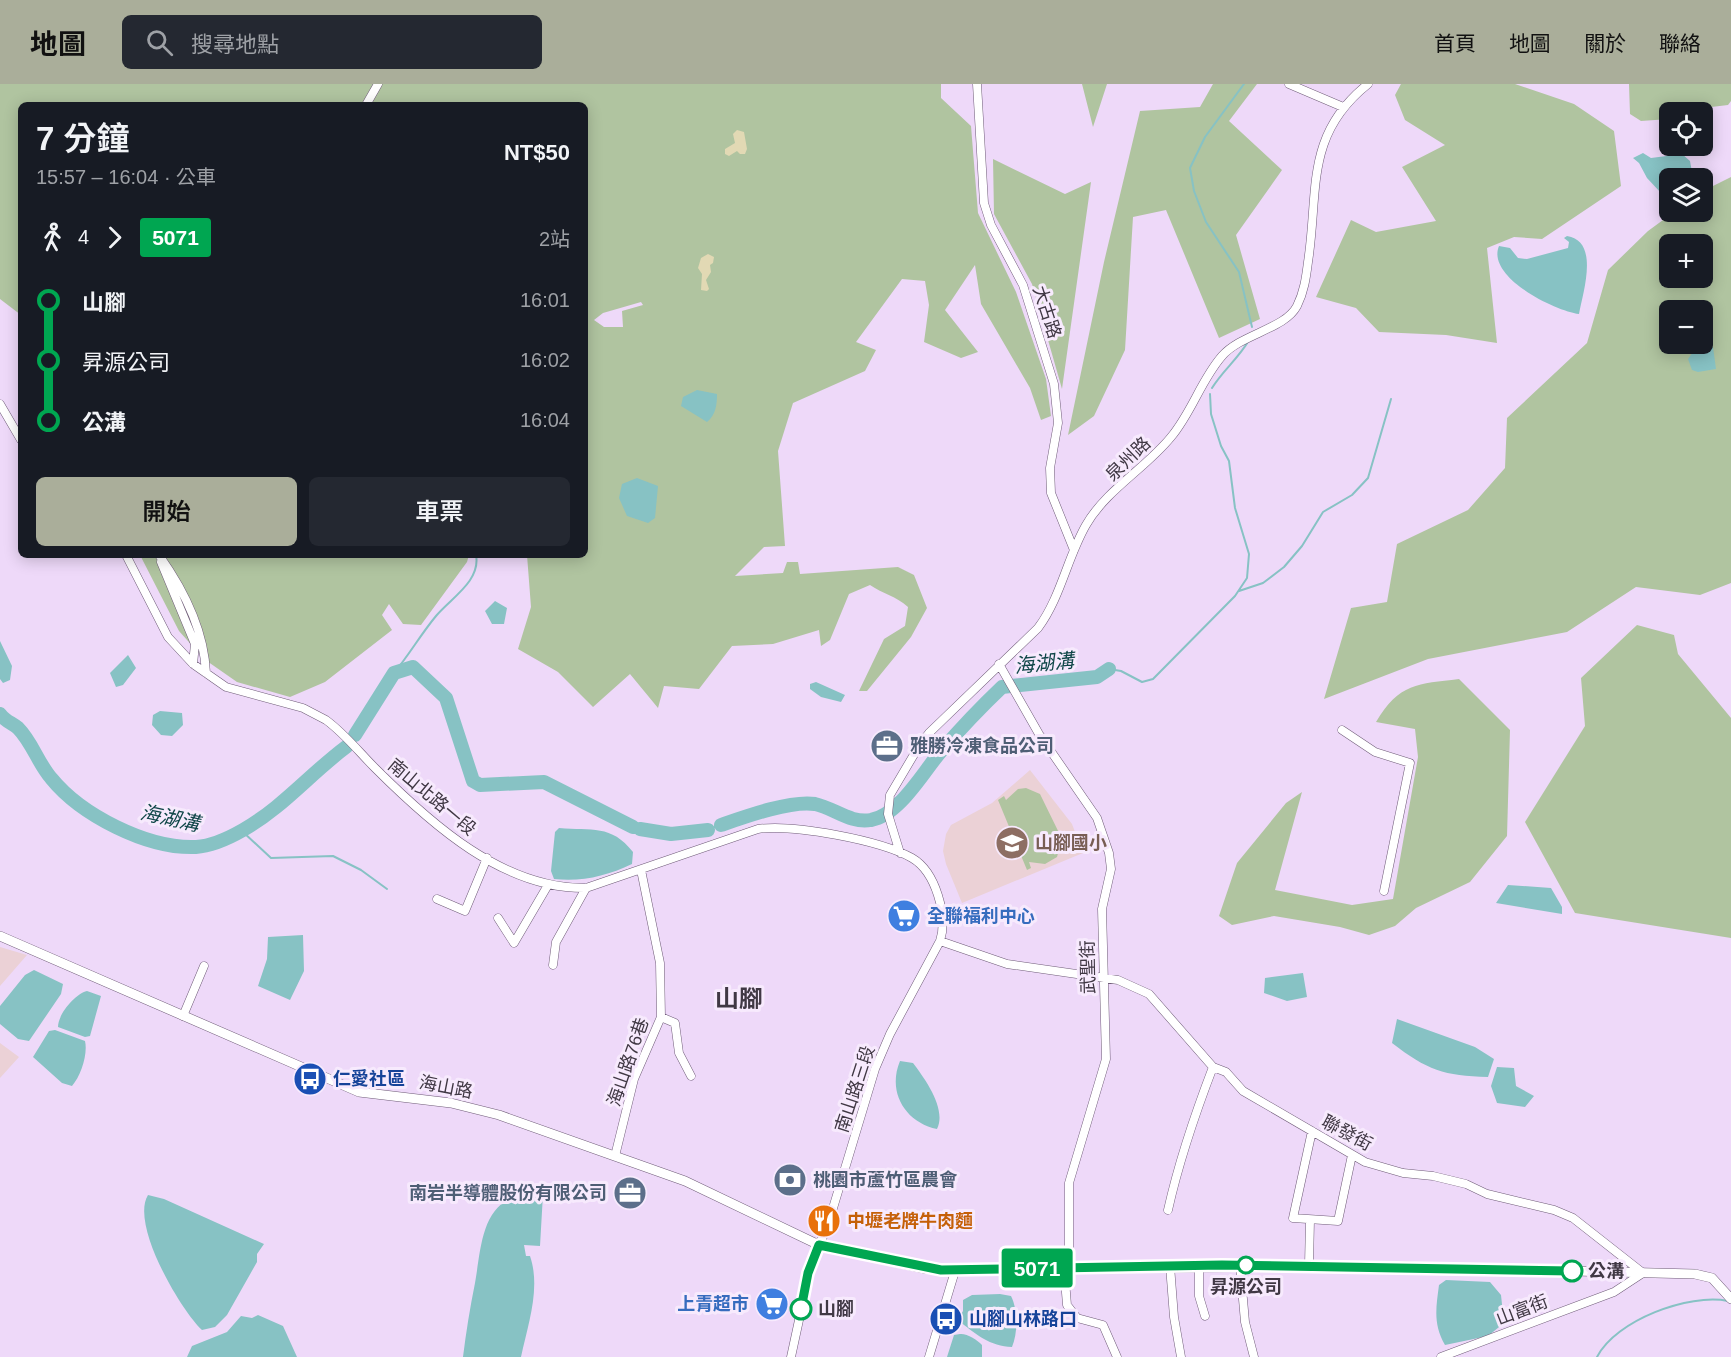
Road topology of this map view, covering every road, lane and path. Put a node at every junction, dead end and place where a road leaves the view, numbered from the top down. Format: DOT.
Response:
graph roads {
  1 [pos="378,84"];
  2 [pos="977,84"];
  3 [pos="1289,84"];
  4 [pos="1368,84"];
  5 [pos="368,102"];
  6 [pos="1344,107"];
  7 [pos="0,404"];
  8 [pos="18,435"];
  9 [pos="1074,550"];
  10 [pos="128,558"];
  11 [pos="160,558"];
  12 [pos="161,558"];
  13 [pos="193,664"];
  14 [pos="999,664"];
  15 [pos="206,673"];
  16 [pos="1342,730"];
  17 [pos="900,853"];
  18 [pos="486,858"];
  19 [pos="641,870"];
  20 [pos="548,885"];
  21 [pos="586,888"];
  22 [pos="1384,891"];
  23 [pos="437,899"];
  24 [pos="498,918"];
  25 [pos="0,936"];
  26 [pos="940,941"];
  27 [pos="553,965"];
  28 [pos="204,966"];
  29 [pos="1102,978"];
  30 [pos="183,1016"];
  31 [pos="661,1017"];
  32 [pos="1213,1067"];
  33 [pos="691,1076"];
  34 [pos="1312,1131"];
  35 [pos="1352,1155"];
  36 [pos="615,1156"];
  37 [pos="1168,1210"];
  38 [pos="1310,1220"];
  39 [pos="819,1245"];
  40 [pos="1199,1265"];
  41 [pos="1240,1265"];
  42 [pos="1309,1265"];
  43 [pos="1170,1266"];
  44 [pos="1067,1268"];
  45 [pos="956,1270"];
  46 [pos="1643,1273"];
  47 [pos="1731,1299"];
  48 [pos="1205,1316"];
  49 [pos="791,1357"];
  50 [pos="929,1357"];
  51 [pos="1117,1357"];
  52 [pos="1181,1357"];
  53 [pos="1254,1357"];
  54 [pos="1441,1357"];
  1 -- 5 [label="street"];
  2 -- 9 [label="street, 大古路"];
  3 -- 6 [label="street"];
  4 -- 6 [label="street, 泉州路"];
  6 -- 9 [label="street, 泉州路"];
  7 -- 8 [label="street"];
  9 -- 14 [label="street, 泉州路"];
  10 -- 13 [label="street, 南山北路一段"];
  11 -- 13 [label="street"];
  12 -- 15 [label="street"];
  13 -- 15 [label="street, 南山北路一段"];
  14 -- 17 [label="street, 泉州路"];
  14 -- 29 [label="street, 武聖街"];
  15 -- 18 [label="street, 南山北路一段"];
  16 -- 22 [label="street"];
  17 -- 19 [label="street, 南山北路一段"];
  17 -- 26 [label="street, 南山路三段"];
  18 -- 20 [label="street, 南山北路一段"];
  18 -- 23 [label="street"];
  19 -- 21 [label="street, 南山北路一段"];
  19 -- 31 [label="street, 海山路76巷"];
  20 -- 21 [label="street, 南山北路一段"];
  20 -- 24 [label="street"];
  21 -- 27 [label="street"];
  25 -- 30 [label="main road, 海山路"];
  26 -- 29 [label="street, 聯發街"];
  26 -- 39 [label="street, 南山路三段"];
  28 -- 30 [label="street"];
  29 -- 32 [label="street, 聯發街"];
  29 -- 44 [label="street, 武聖街"];
  30 -- 36 [label="main road, 海山路"];
  31 -- 33 [label="street"];
  31 -- 36 [label="street, 海山路76巷"];
  32 -- 34 [label="street, 聯發街"];
  32 -- 37 [label="street"];
  34 -- 35 [label="street, 聯發街"];
  34 -- 38 [label="street"];
  35 -- 38 [label="street"];
  35 -- 46 [label="street, 聯發街"];
  36 -- 39 [label="main road, 海山路"];
  38 -- 42 [label="street"];
  39 -- 45 [label="main road, 海山路"];
  39 -- 49 [label="street, 南山路三段"];
  40 -- 41 [label="main road, 海山路"];
  40 -- 43 [label="main road, 海山路"];
  40 -- 48 [label="street"];
  41 -- 42 [label="main road, 海山路"];
  41 -- 53 [label="street"];
  42 -- 46 [label="main road, 海山路"];
  43 -- 44 [label="main road, 海山路"];
  43 -- 52 [label="street"];
  44 -- 45 [label="main road, 海山路"];
  44 -- 51 [label="street, 武聖街"];
  45 -- 50 [label="street"];
  46 -- 47 [label="main road, 海山路"];
  46 -- 54 [label="street, 山富街"];
}
